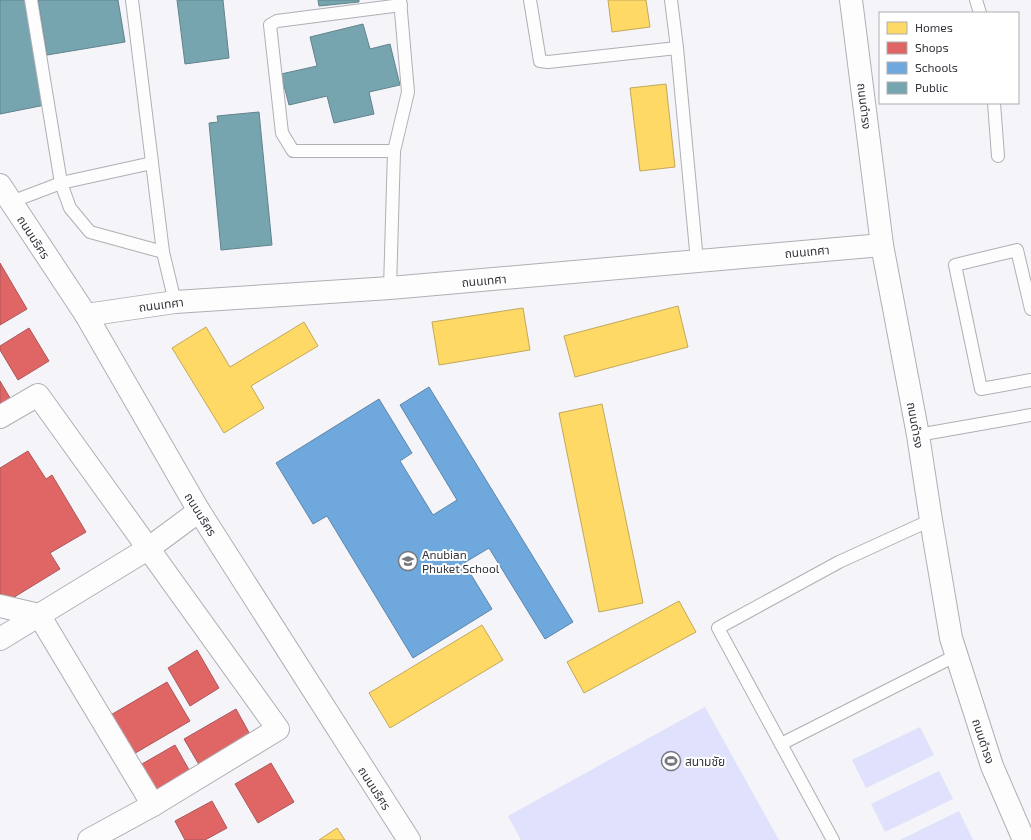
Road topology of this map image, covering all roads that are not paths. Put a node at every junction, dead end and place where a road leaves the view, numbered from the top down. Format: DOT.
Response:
graph roads {
  1 [pos="30,0"];
  2 [pos="132,0"];
  3 [pos="530,0"];
  4 [pos="671,0"];
  5 [pos="851,0"];
  6 [pos="976,0"];
  7 [pos="400,3"];
  8 [pos="980,12"];
  9 [pos="677,48"];
  10 [pos="994,104"];
  11 [pos="394,152"];
  12 [pos="998,156"];
  13 [pos="152,162"];
  14 [pos="61,183"];
  15 [pos="5,193"];
  16 [pos="882,245"];
  17 [pos="163,252"];
  18 [pos="697,261"];
  19 [pos="390,288"];
  20 [pos="175,302"];
  21 [pos="1031,309"];
  22 [pos="86,315"];
  23 [pos="1031,380"];
  24 [pos="1031,415"];
  25 [pos="0,417"];
  26 [pos="918,435"];
  27 [pos="199,511"];
  28 [pos="930,520"];
  29 [pos="149,548"];
  30 [pos="0,606"];
  31 [pos="39,615"];
  32 [pos="0,639"];
  33 [pos="957,655"];
  34 [pos="781,744"];
  35 [pos="153,805"];
  36 [pos="89,840"];
  37 [pos="409,840"];
  38 [pos="833,840"];
  39 [pos="1024,840"];
  1 -- 14 [label="lane"];
  2 -- 13 [label="lane"];
  3 -- 9 [label="lane"];
  4 -- 9 [label="lane"];
  5 -- 16 [label="street, ถนนดำรง"];
  6 -- 8 [label="lane"];
  7 -- 11 [label="lane"];
  7 -- 11 [label="lane"];
  9 -- 18 [label="lane"];
  10 -- 12 [label="lane"];
  11 -- 19 [label="lane"];
  13 -- 14 [label="lane"];
  13 -- 17 [label="lane"];
  14 -- 15 [label="lane"];
  14 -- 17 [label="lane"];
  15 -- 22 [label="street, ถนนนริศร"];
  16 -- 18 [label="street, ถนนเทศา"];
  16 -- 26 [label="street, ถนนดำรง"];
  17 -- 20 [label="lane"];
  18 -- 19 [label="street, ถนนเทศา"];
  19 -- 20 [label="street, ถนนเทศา"];
  20 -- 22 [label="street, ถนนเทศา"];
  21 -- 23 [label="lane"];
  22 -- 27 [label="street, ถนนนริศร"];
  24 -- 26 [label="lane"];
  25 -- 29 [label="street"];
  26 -- 28 [label="street, ถนนดำรง"];
  27 -- 29 [label="street"];
  27 -- 37 [label="street, ถนนนริศร"];
  28 -- 33 [label="street, ถนนดำรง"];
  28 -- 34 [label="lane"];
  29 -- 31 [label="street"];
  29 -- 35 [label="street"];
  30 -- 31 [label="street"];
  31 -- 32 [label="street"];
  31 -- 35 [label="street"];
  33 -- 34 [label="lane"];
  33 -- 39 [label="street, ถนนดำรง"];
  34 -- 38 [label="lane"];
  35 -- 36 [label="street"];
}
